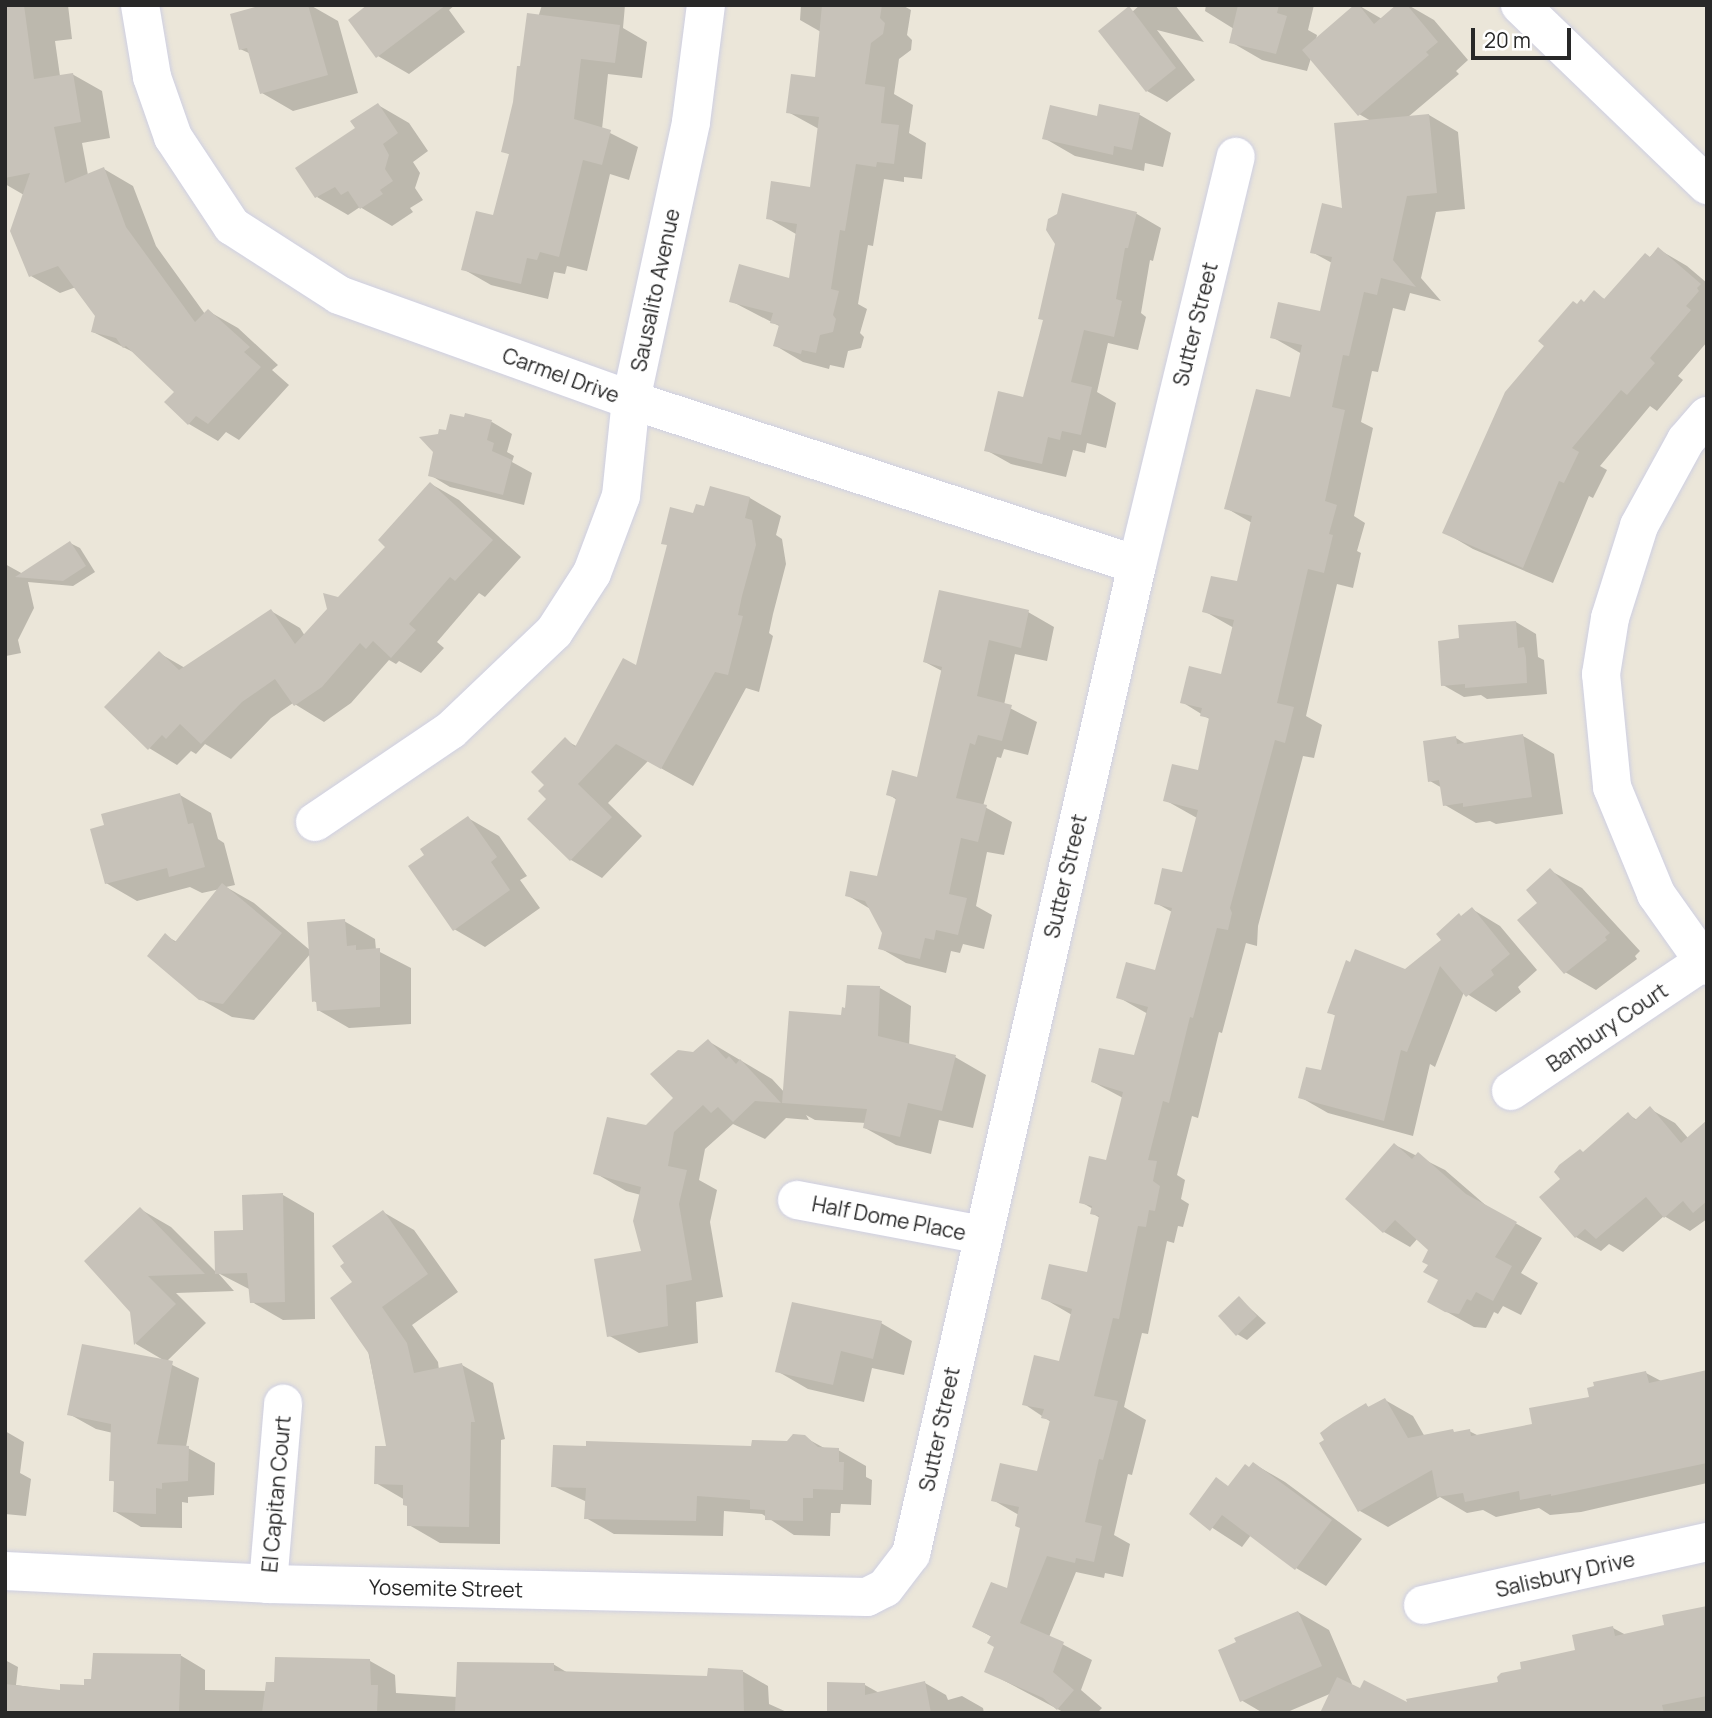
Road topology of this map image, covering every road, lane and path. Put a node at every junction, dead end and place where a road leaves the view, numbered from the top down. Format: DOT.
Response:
graph roads {
  1 [pos="140,5"];
  2 [pos="706,5"];
  3 [pos="1520,5"];
  4 [pos="1236,158"];
  5 [pos="1707,185"];
  6 [pos="631,400"];
  7 [pos="1707,416"];
  8 [pos="1137,565"];
  9 [pos="315,822"];
  10 [pos="1705,964"];
  11 [pos="1511,1091"];
  12 [pos="796,1200"];
  13 [pos="982,1236"];
  14 [pos="283,1405"];
  15 [pos="1707,1542"];
  16 [pos="5,1571"];
  17 [pos="268,1584"];
  18 [pos="885,1588"];
  19 [pos="1423,1605"];
  1 -- 6 [label="street, Carmel Drive"];
  2 -- 6 [label="street, Sausalito Avenue"];
  3 -- 5 [label="street"];
  4 -- 8 [label="street, Sutter Street"];
  6 -- 8 [label="street, Carmel Drive"];
  6 -- 9 [label="street, Sausalito Avenue"];
  7 -- 10 [label="street"];
  8 -- 13 [label="street, Sutter Street"];
  10 -- 11 [label="street, Banbury Court"];
  12 -- 13 [label="street, Half Dome Place"];
  13 -- 18 [label="street, Sutter Street"];
  14 -- 17 [label="street, El Capitan Court"];
  15 -- 19 [label="street, Salisbury Drive"];
  16 -- 17 [label="street, Yosemite Street"];
  17 -- 18 [label="street, Yosemite Street"];
}
